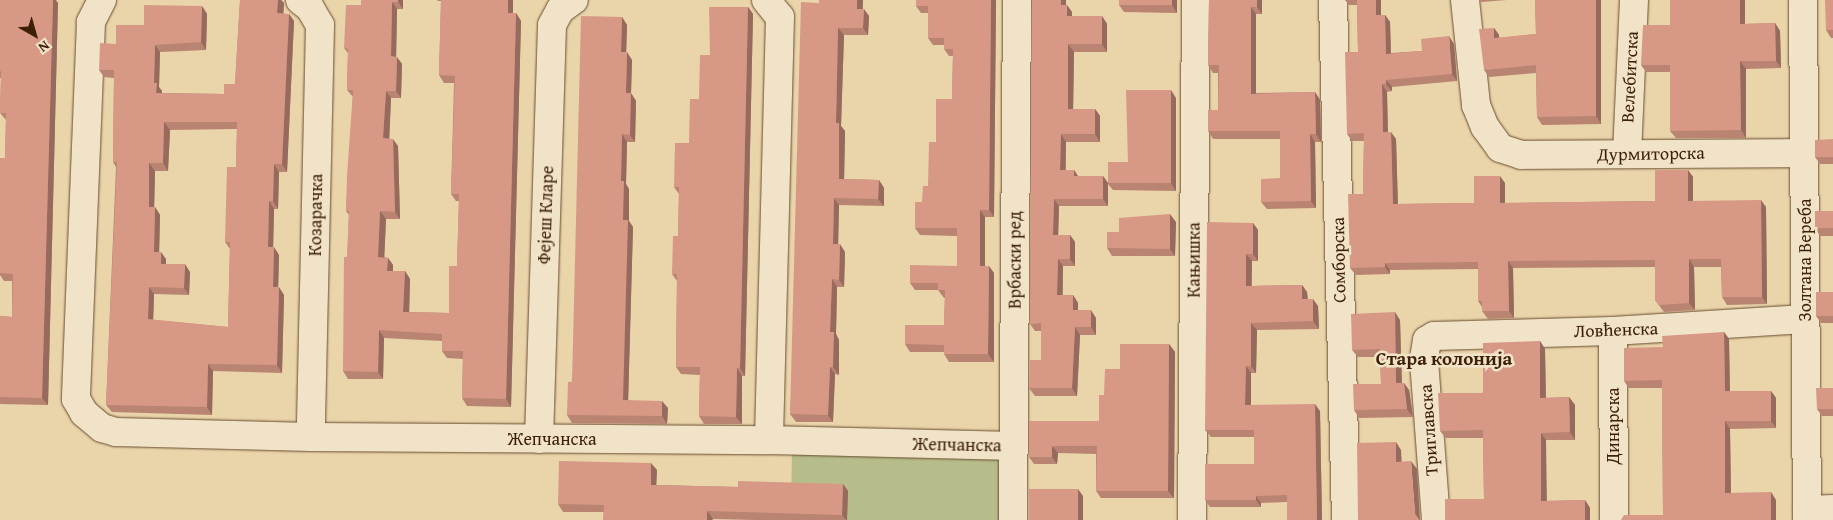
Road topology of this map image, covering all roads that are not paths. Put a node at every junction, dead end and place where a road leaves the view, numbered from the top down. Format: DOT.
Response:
graph roads {
  1 [pos="102,0"];
  2 [pos="300,0"];
  3 [pos="574,0"];
  4 [pos="766,0"];
  5 [pos="1016,0"];
  6 [pos="1196,0"];
  7 [pos="1333,0"];
  8 [pos="1464,0"];
  9 [pos="1634,0"];
  10 [pos="1803,0"];
  11 [pos="1804,153"];
  12 [pos="1627,154"];
  13 [pos="1805,319"];
  14 [pos="1613,331"];
  15 [pos="1427,340"];
  16 [pos="311,437"];
  17 [pos="539,438"];
  18 [pos="769,440"];
  19 [pos="1014,446"];
  20 [pos="1815,513"];
  21 [pos="1013,520"];
  22 [pos="1192,520"];
  23 [pos="1346,520"];
  24 [pos="1436,520"];
  25 [pos="1614,520"];
  1 -- 16 [label="street, Жепчанска"];
  2 -- 16 [label="street, Козарачка"];
  3 -- 17 [label="street, Фејеш Кларе"];
  4 -- 18 [label="street"];
  5 -- 19 [label="street, Врбаски ред"];
  6 -- 22 [label="street, Кањишка"];
  7 -- 23 [label="street, Сомборска"];
  8 -- 12 [label="street, Дурмиторска"];
  9 -- 12 [label="street, Велебитска"];
  10 -- 11 [label="street, Золтана Вереба"];
  11 -- 12 [label="street, Дурмиторска"];
  11 -- 13 [label="street, Золтана Вереба"];
  13 -- 14 [label="street, Ловћенска"];
  13 -- 20 [label="street, Золтана Вереба"];
  14 -- 15 [label="street, Ловћенска"];
  14 -- 25 [label="street, Динарска"];
  15 -- 24 [label="street, Триглавска"];
  16 -- 17 [label="street, Жепчанска"];
  17 -- 18 [label="street, Жепчанска"];
  18 -- 19 [label="street, Жепчанска"];
  19 -- 21 [label="street, Врбаски ред"];
}
